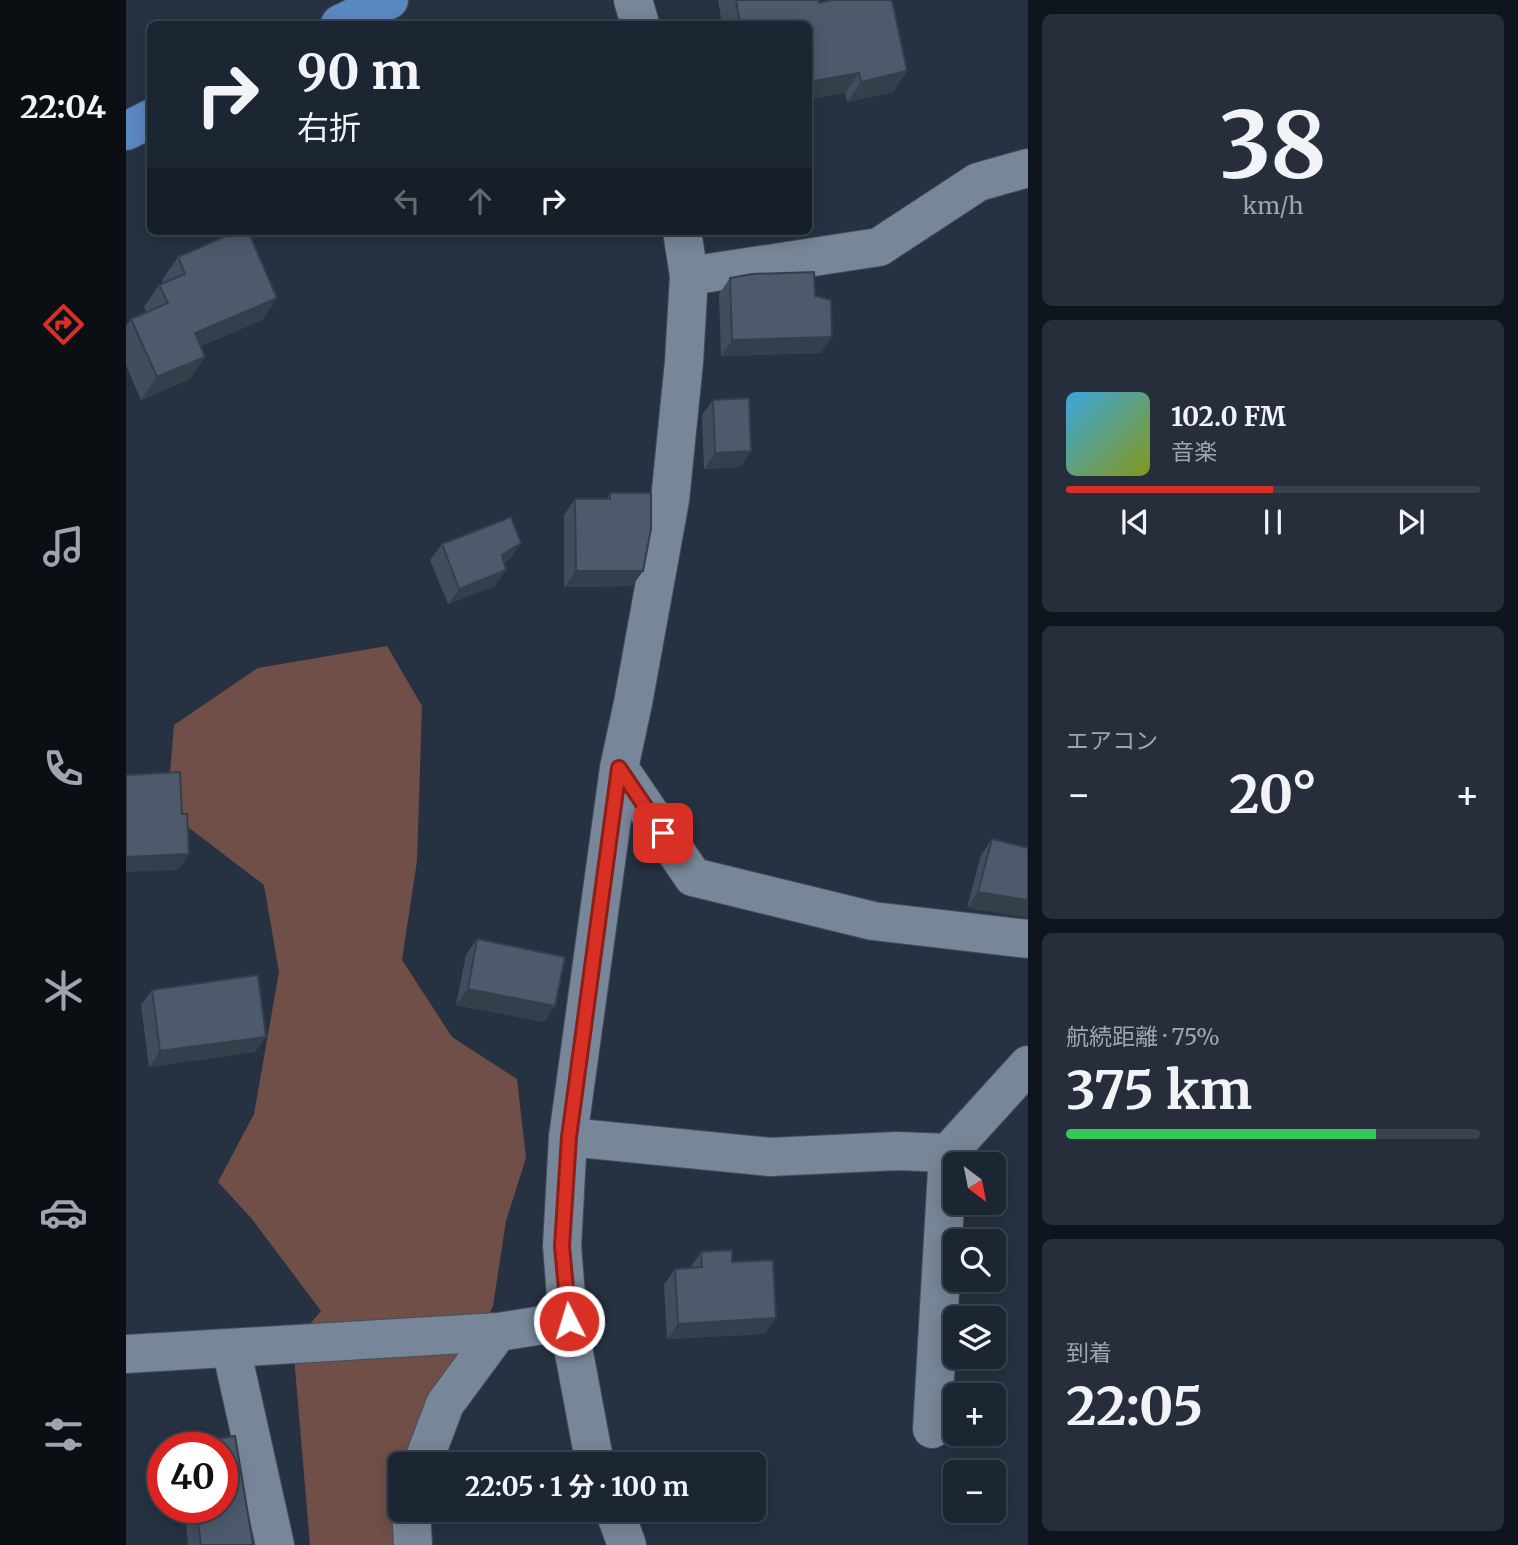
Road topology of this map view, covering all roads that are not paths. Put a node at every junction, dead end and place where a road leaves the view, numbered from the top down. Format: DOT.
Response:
graph roads {
  1 [pos="389,0"];
  2 [pos="633,0"];
  3 [pos="346,21"];
  4 [pos="639,21"];
  5 [pos="147,120"];
  6 [pos="126,131"];
  7 [pos="1028,168"];
  8 [pos="683,235"];
  9 [pos="689,276"];
  10 [pos="619,768"];
  11 [pos="1028,939"];
  12 [pos="1028,1065"];
  13 [pos="569,1137"];
  14 [pos="948,1152"];
  15 [pos="943,1153"];
  16 [pos="944,1215"];
  17 [pos="569,1321"];
  18 [pos="498,1332"];
  19 [pos="231,1349"];
  20 [pos="126,1354"];
  21 [pos="932,1429"];
  22 [pos="427,1452"];
  23 [pos="593,1452"];
  24 [pos="411,1522"];
  25 [pos="618,1522"];
  26 [pos="275,1545"];
  27 [pos="412,1545"];
  28 [pos="627,1545"];
  1 -- 3 [label="main road"];
  2 -- 4 [label="street"];
  5 -- 6 [label="main road"];
  7 -- 9 [label="street"];
  8 -- 9 [label="street"];
  9 -- 10 [label="street"];
  10 -- 11 [label="street"];
  10 -- 13 [label="street"];
  12 -- 14 [label="street"];
  13 -- 15 [label="street"];
  13 -- 17 [label="street"];
  16 -- 21 [label="street"];
  17 -- 18 [label="street"];
  17 -- 23 [label="street"];
  18 -- 19 [label="street"];
  18 -- 22 [label="street"];
  19 -- 20 [label="street"];
  19 -- 26 [label="street"];
  24 -- 27 [label="street"];
  25 -- 28 [label="street"];
}
